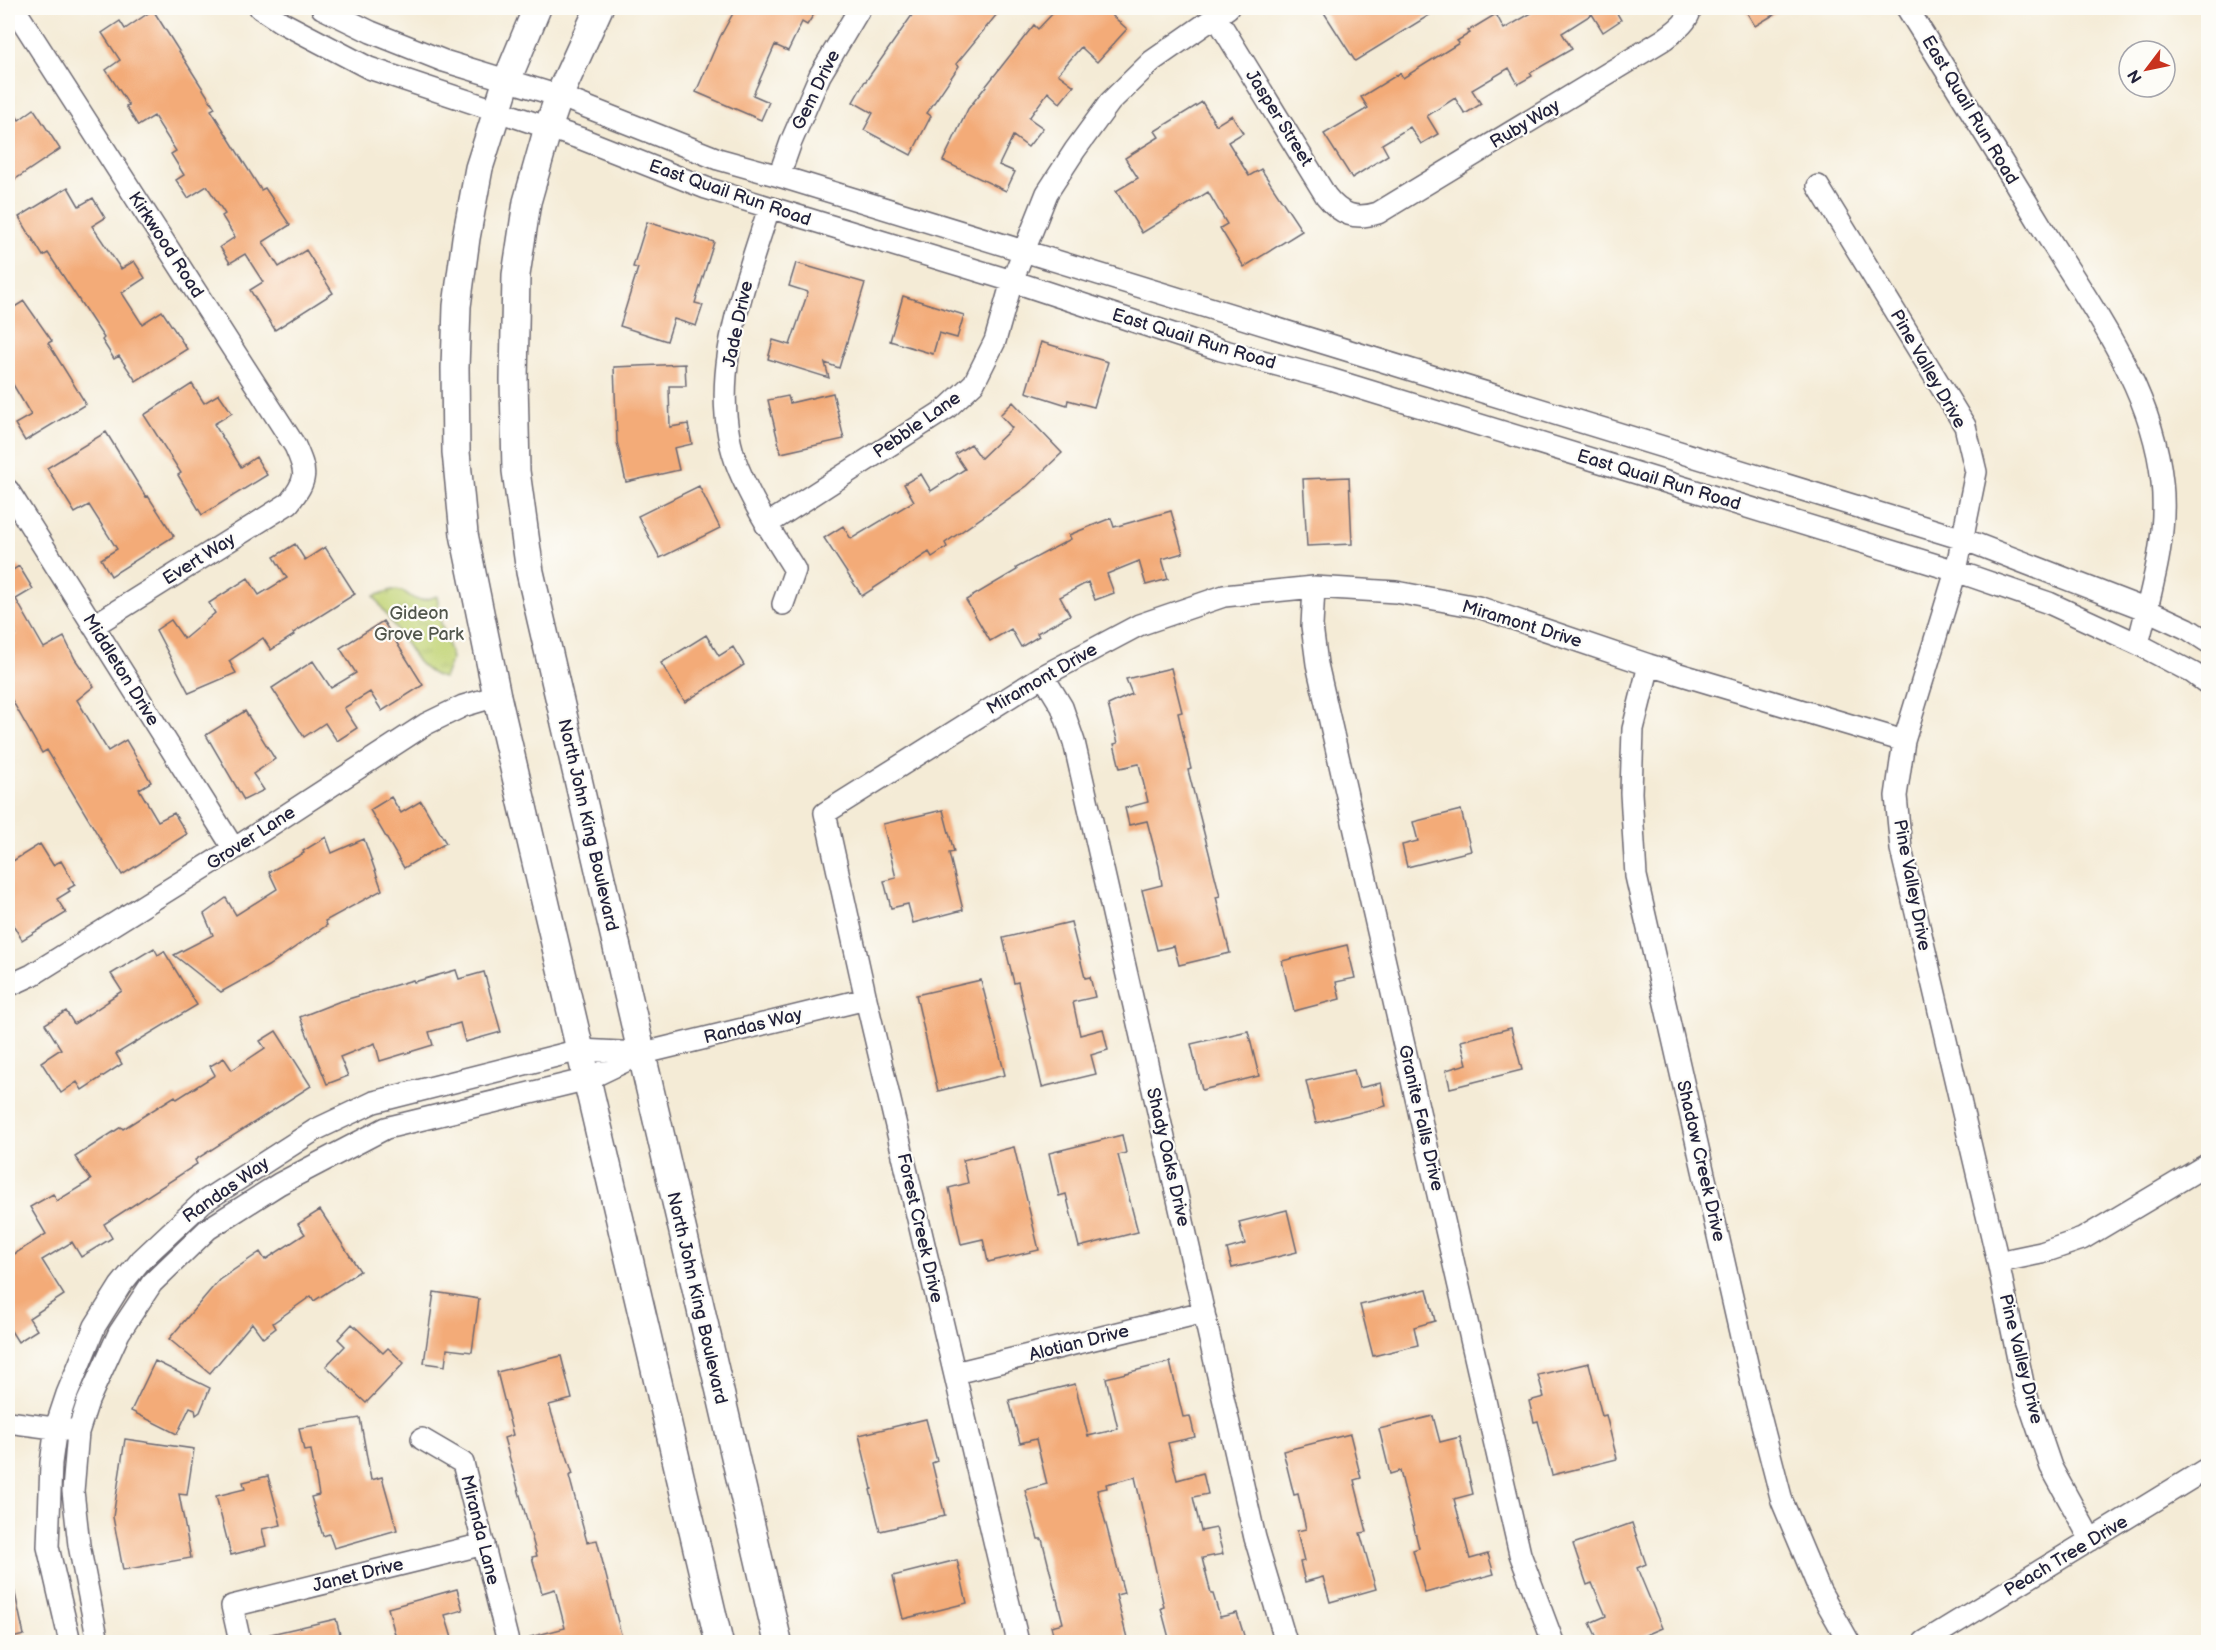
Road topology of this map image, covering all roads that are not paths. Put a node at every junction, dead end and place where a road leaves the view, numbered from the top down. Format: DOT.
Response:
graph roads {
  1 [pos="14,8"];
  2 [pos="260,8"];
  3 [pos="322,8"];
  4 [pos="537,8"];
  5 [pos="599,8"];
  6 [pos="860,8"];
  7 [pos="1907,8"];
  8 [pos="1691,10"];
  9 [pos="1222,11"];
  10 [pos="507,80"];
  11 [pos="559,96"];
  12 [pos="498,112"];
  13 [pos="548,128"];
  14 [pos="779,176"];
  15 [pos="1818,186"];
  16 [pos="769,208"];
  17 [pos="1349,214"];
  18 [pos="1023,250"];
  19 [pos="1012,281"];
  20 [pos="301,488"];
  21 [pos="8,490"];
  22 [pos="766,525"];
  23 [pos="1963,538"];
  24 [pos="1956,571"];
  25 [pos="1314,588"];
  26 [pos="783,604"];
  27 [pos="2147,610"];
  28 [pos="93,626"];
  29 [pos="2208,642"];
  30 [pos="2138,644"];
  31 [pos="1649,665"];
  32 [pos="1043,676"];
  33 [pos="2208,684"];
  34 [pos="497,696"];
  35 [pos="1904,741"];
  36 [pos="825,813"];
  37 [pos="234,849"];
  38 [pos="8,986"];
  39 [pos="866,999"];
  40 [pos="580,1050"];
  41 [pos="640,1054"];
  42 [pos="588,1079"];
  43 [pos="2208,1164"];
  44 [pos="1998,1262"];
  45 [pos="1204,1312"];
  46 [pos="955,1373"];
  47 [pos="8,1422"];
  48 [pos="56,1427"];
  49 [pos="78,1432"];
  50 [pos="422,1439"];
  51 [pos="2208,1468"];
  52 [pos="2091,1540"];
  53 [pos="484,1544"];
  54 [pos="70,1642"];
  55 [pos="98,1642"];
  56 [pos="240,1642"];
  57 [pos="508,1642"];
  58 [pos="718,1642"];
  59 [pos="778,1642"];
  60 [pos="1018,1642"];
  61 [pos="1286,1642"];
  62 [pos="1553,1642"];
  63 [pos="1849,1642"];
  64 [pos="1924,1642"];
  1 -- 20 [label="street, Kirkwood Road"];
  2 -- 12 [label="street, East Quail Run Road"];
  3 -- 10 [label="street, East Quail Run Road"];
  4 -- 10 [label="main road"];
  5 -- 11 [label="main road, North John King Boulevard"];
  6 -- 14 [label="street, Gem Drive"];
  7 -- 27 [label="street, East Quail Run Road"];
  8 -- 17 [label="street, Ruby Way"];
  9 -- 17 [label="street, Jasper Street"];
  9 -- 18 [label="street, Pebble Lane"];
  10 -- 11 [label="street, East Quail Run Road"];
  10 -- 12 [label="main road"];
  11 -- 13 [label="main road, North John King Boulevard"];
  11 -- 14 [label="street, East Quail Run Road"];
  12 -- 13 [label="street, East Quail Run Road"];
  12 -- 34 [label="main road"];
  13 -- 16 [label="street, East Quail Run Road"];
  13 -- 41 [label="main road, North John King Boulevard"];
  14 -- 18 [label="street, East Quail Run Road"];
  15 -- 23 [label="street, Pine Valley Drive"];
  16 -- 19 [label="street, East Quail Run Road"];
  16 -- 22 [label="street, Jade Drive"];
  18 -- 19 [label="street, Pebble Lane"];
  18 -- 23 [label="street, East Quail Run Road"];
  19 -- 22 [label="street, Pebble Lane"];
  19 -- 24 [label="street, East Quail Run Road"];
  20 -- 28 [label="street, Evert Way"];
  21 -- 28 [label="street, Middleton Drive"];
  22 -- 26 [label="street, Jade Drive"];
  23 -- 24 [label="street, Pine Valley Drive"];
  23 -- 27 [label="street, East Quail Run Road"];
  24 -- 30 [label="street, East Quail Run Road"];
  24 -- 35 [label="street, Pine Valley Drive"];
  25 -- 31 [label="street, Miramont Drive"];
  25 -- 32 [label="street, Miramont Drive"];
  25 -- 62 [label="street, Granite Falls Drive"];
  27 -- 29 [label="street, East Quail Run Road"];
  27 -- 30 [label="street, East Quail Run Road"];
  28 -- 37 [label="street, Middleton Drive"];
  30 -- 33 [label="street, East Quail Run Road"];
  31 -- 35 [label="street, Miramont Drive"];
  31 -- 63 [label="street, Shadow Creek Drive"];
  32 -- 36 [label="street, Miramont Drive"];
  32 -- 45 [label="street, Shady Oaks Drive"];
  34 -- 37 [label="street, Grover Lane"];
  34 -- 40 [label="main road"];
  35 -- 44 [label="street, Pine Valley Drive"];
  36 -- 39 [label="street, Forest Creek Drive"];
  37 -- 38 [label="street, Grover Lane"];
  39 -- 41 [label="street, Randas Way"];
  39 -- 46 [label="street, Forest Creek Drive"];
  40 -- 41 [label="street, Randas Way"];
  40 -- 42 [label="main road"];
  40 -- 48 [label="street, Randas Way"];
  41 -- 42 [label="street, Randas Way"];
  41 -- 59 [label="main road, North John King Boulevard"];
  42 -- 49 [label="street, Randas Way"];
  42 -- 58 [label="main road"];
  43 -- 44 [label="street"];
  44 -- 52 [label="street, Pine Valley Drive"];
  45 -- 46 [label="street, Alotian Drive"];
  45 -- 61 [label="street, Shady Oaks Drive"];
  46 -- 60 [label="street, Forest Creek Drive"];
  47 -- 48 [label="street"];
  48 -- 49 [label="street"];
  48 -- 54 [label="street, Randas Way"];
  49 -- 55 [label="street, Randas Way"];
  50 -- 53 [label="street, Miranda Lane"];
  51 -- 52 [label="street, Peach Tree Drive"];
  52 -- 64 [label="street, Peach Tree Drive"];
  53 -- 56 [label="street, Janet Drive"];
  53 -- 57 [label="street, Miranda Lane"];
}
